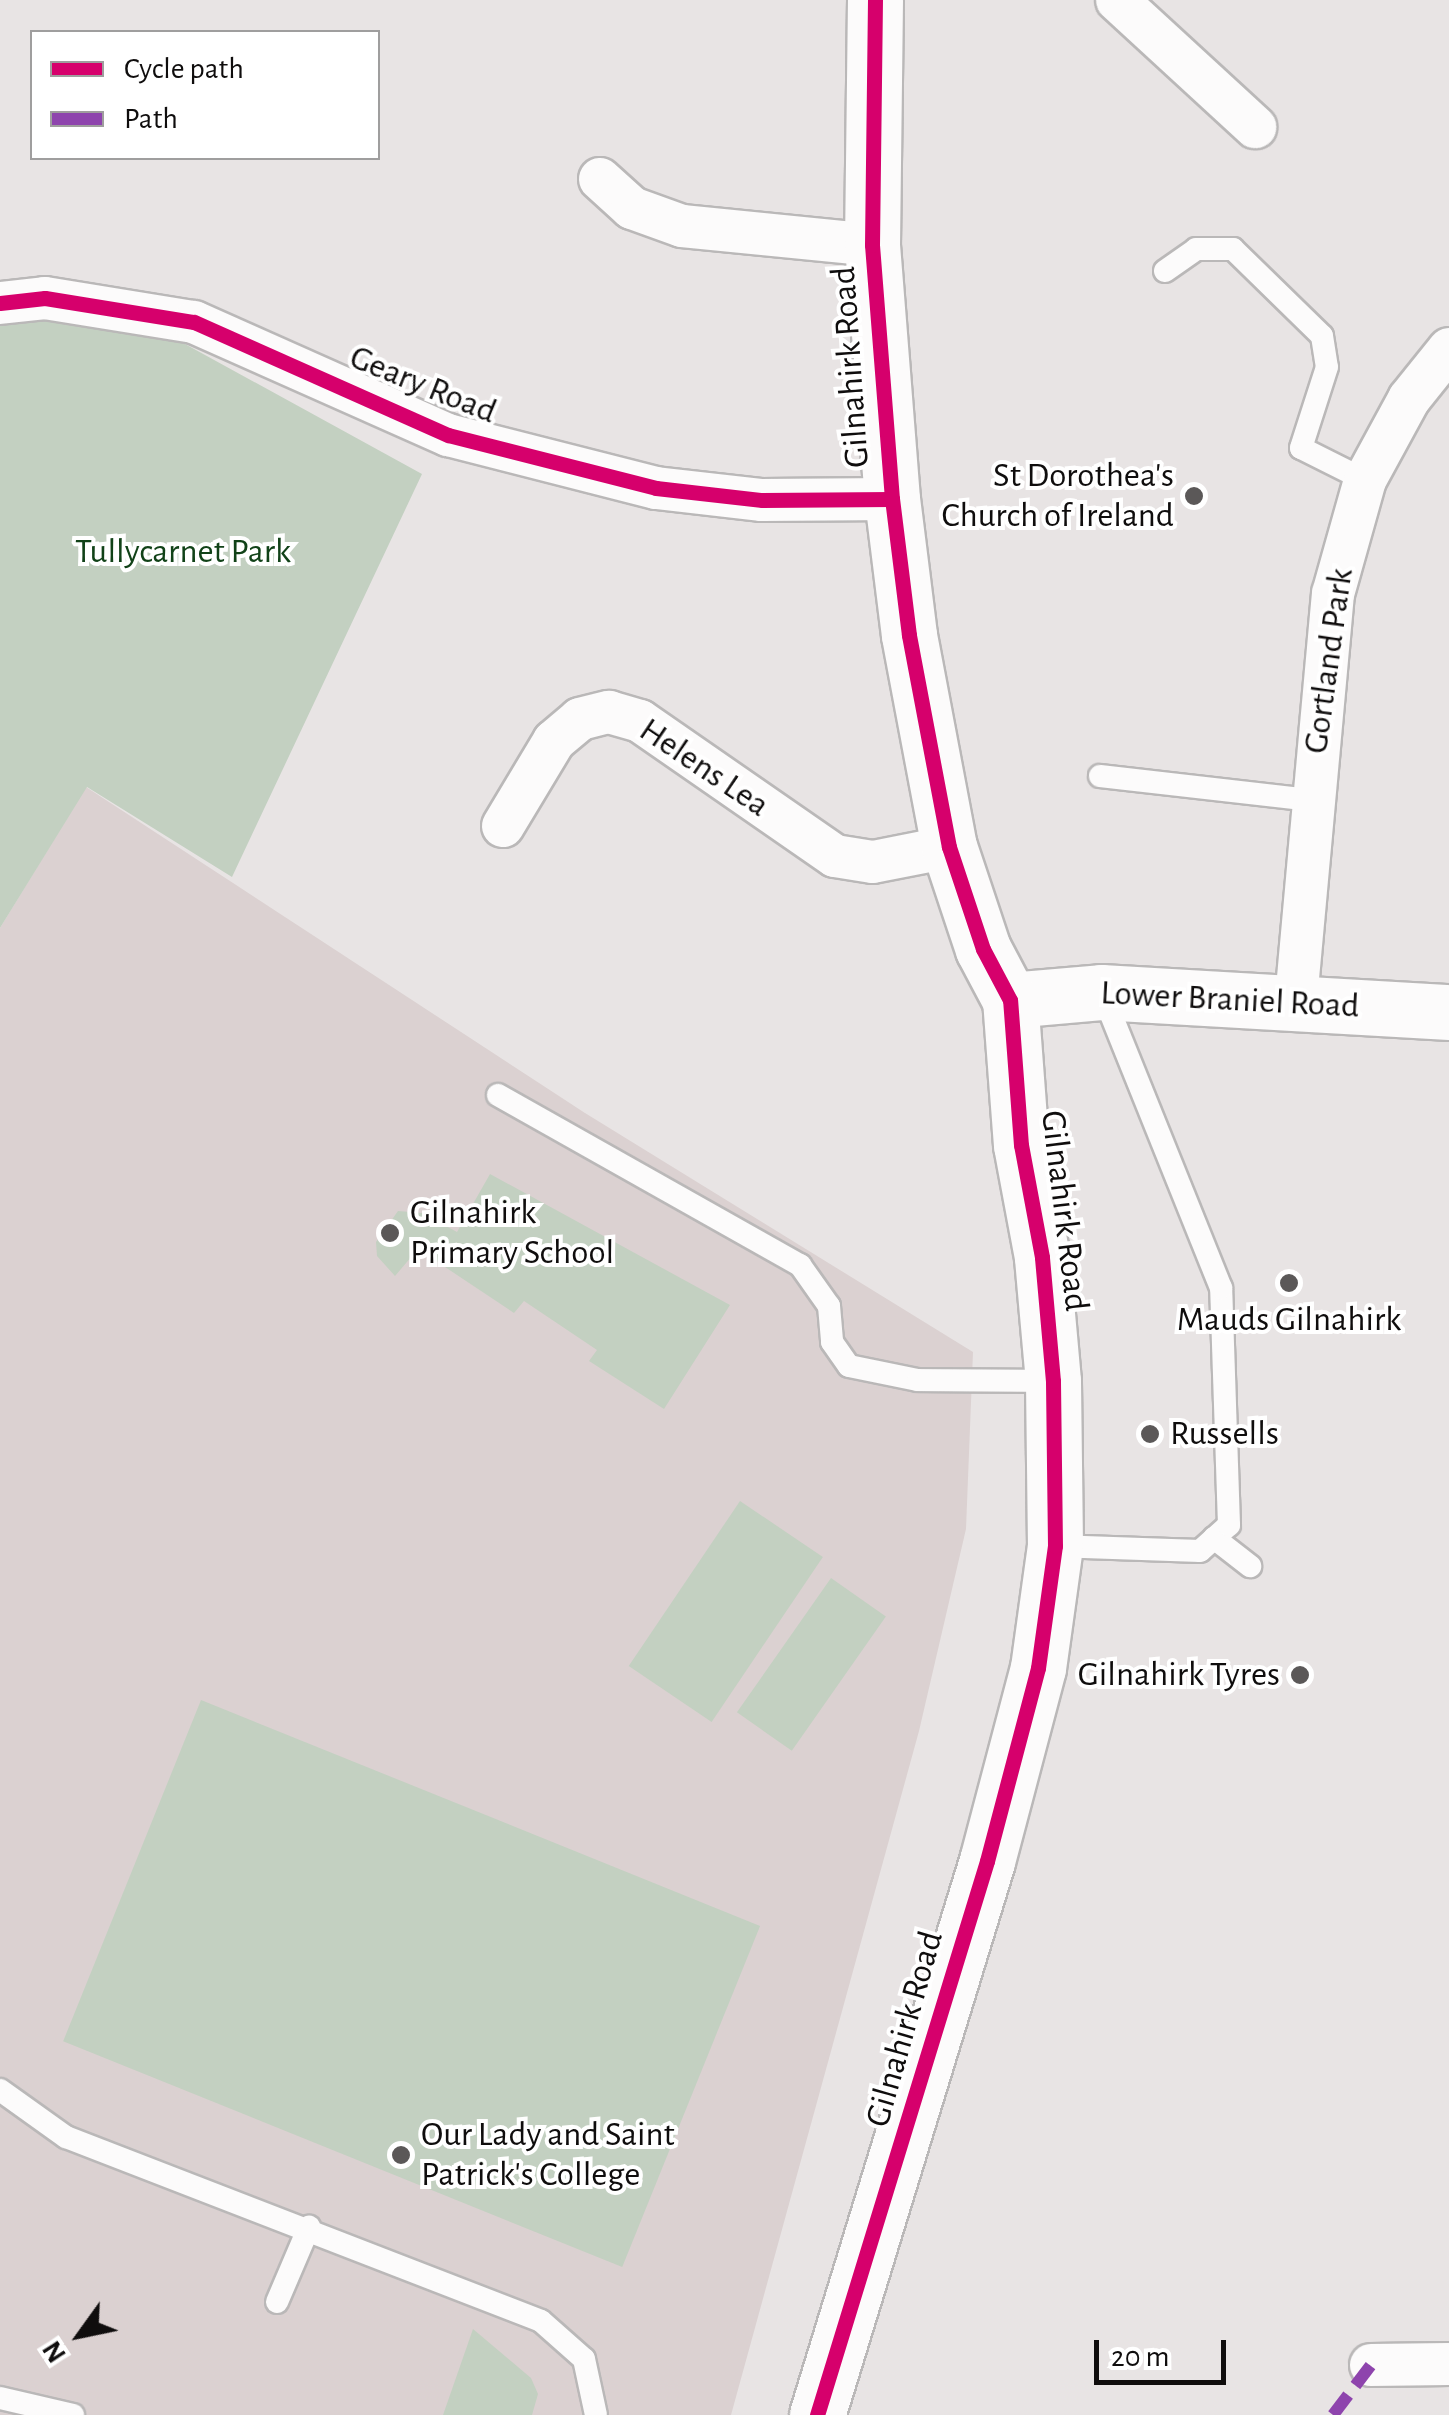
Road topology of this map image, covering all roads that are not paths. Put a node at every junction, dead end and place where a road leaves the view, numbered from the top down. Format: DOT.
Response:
graph roads {
  1 [pos="876,0"];
  2 [pos="1117,0"];
  3 [pos="1254,127"];
  4 [pos="600,179"];
  5 [pos="872,244"];
  6 [pos="1164,271"];
  7 [pos="0,302"];
  8 [pos="1449,348"];
  9 [pos="1364,480"];
  10 [pos="892,499"];
  11 [pos="1100,776"];
  12 [pos="1312,800"];
  13 [pos="503,826"];
  14 [pos="949,847"];
  15 [pos="1101,992"];
  16 [pos="1010,1000"];
  17 [pos="1296,1000"];
  18 [pos="1449,1012"];
  19 [pos="498,1096"];
  20 [pos="1053,1381"];
  21 [pos="1214,1538"];
  22 [pos="1055,1546"];
  23 [pos="1250,1566"];
  24 [pos="0,2090"];
  25 [pos="309,2227"];
  26 [pos="277,2302"];
  27 [pos="1449,2364"];
  28 [pos="1371,2365"];
  29 [pos="0,2398"];
  30 [pos="73,2415"];
  31 [pos="596,2415"];
  32 [pos="817,2415"];
  1 -- 5 [label="street, Gilnahirk Road"];
  2 -- 3 [label="street"];
  4 -- 5 [label="street"];
  5 -- 10 [label="street, Gilnahirk Road"];
  6 -- 9 [label="lane"];
  7 -- 10 [label="street, Geary Road"];
  8 -- 9 [label="street, Gortland Park"];
  9 -- 12 [label="street, Gortland Park"];
  10 -- 14 [label="street, Gilnahirk Road"];
  11 -- 12 [label="lane"];
  12 -- 17 [label="street, Gortland Park"];
  13 -- 14 [label="street, Helens Lea"];
  14 -- 16 [label="street, Gilnahirk Road"];
  15 -- 16 [label="street, Lower Braniel Road"];
  15 -- 17 [label="street, Lower Braniel Road"];
  15 -- 21 [label="lane"];
  16 -- 20 [label="street, Gilnahirk Road"];
  17 -- 18 [label="street, Lower Braniel Road"];
  19 -- 20 [label="lane"];
  20 -- 22 [label="street, Gilnahirk Road"];
  21 -- 22 [label="lane"];
  21 -- 23 [label="lane"];
  22 -- 32 [label="street, Gilnahirk Road"];
  24 -- 25 [label="lane"];
  25 -- 26 [label="lane"];
  25 -- 31 [label="lane"];
  27 -- 28 [label="street"];
  29 -- 30 [label="lane"];
}
